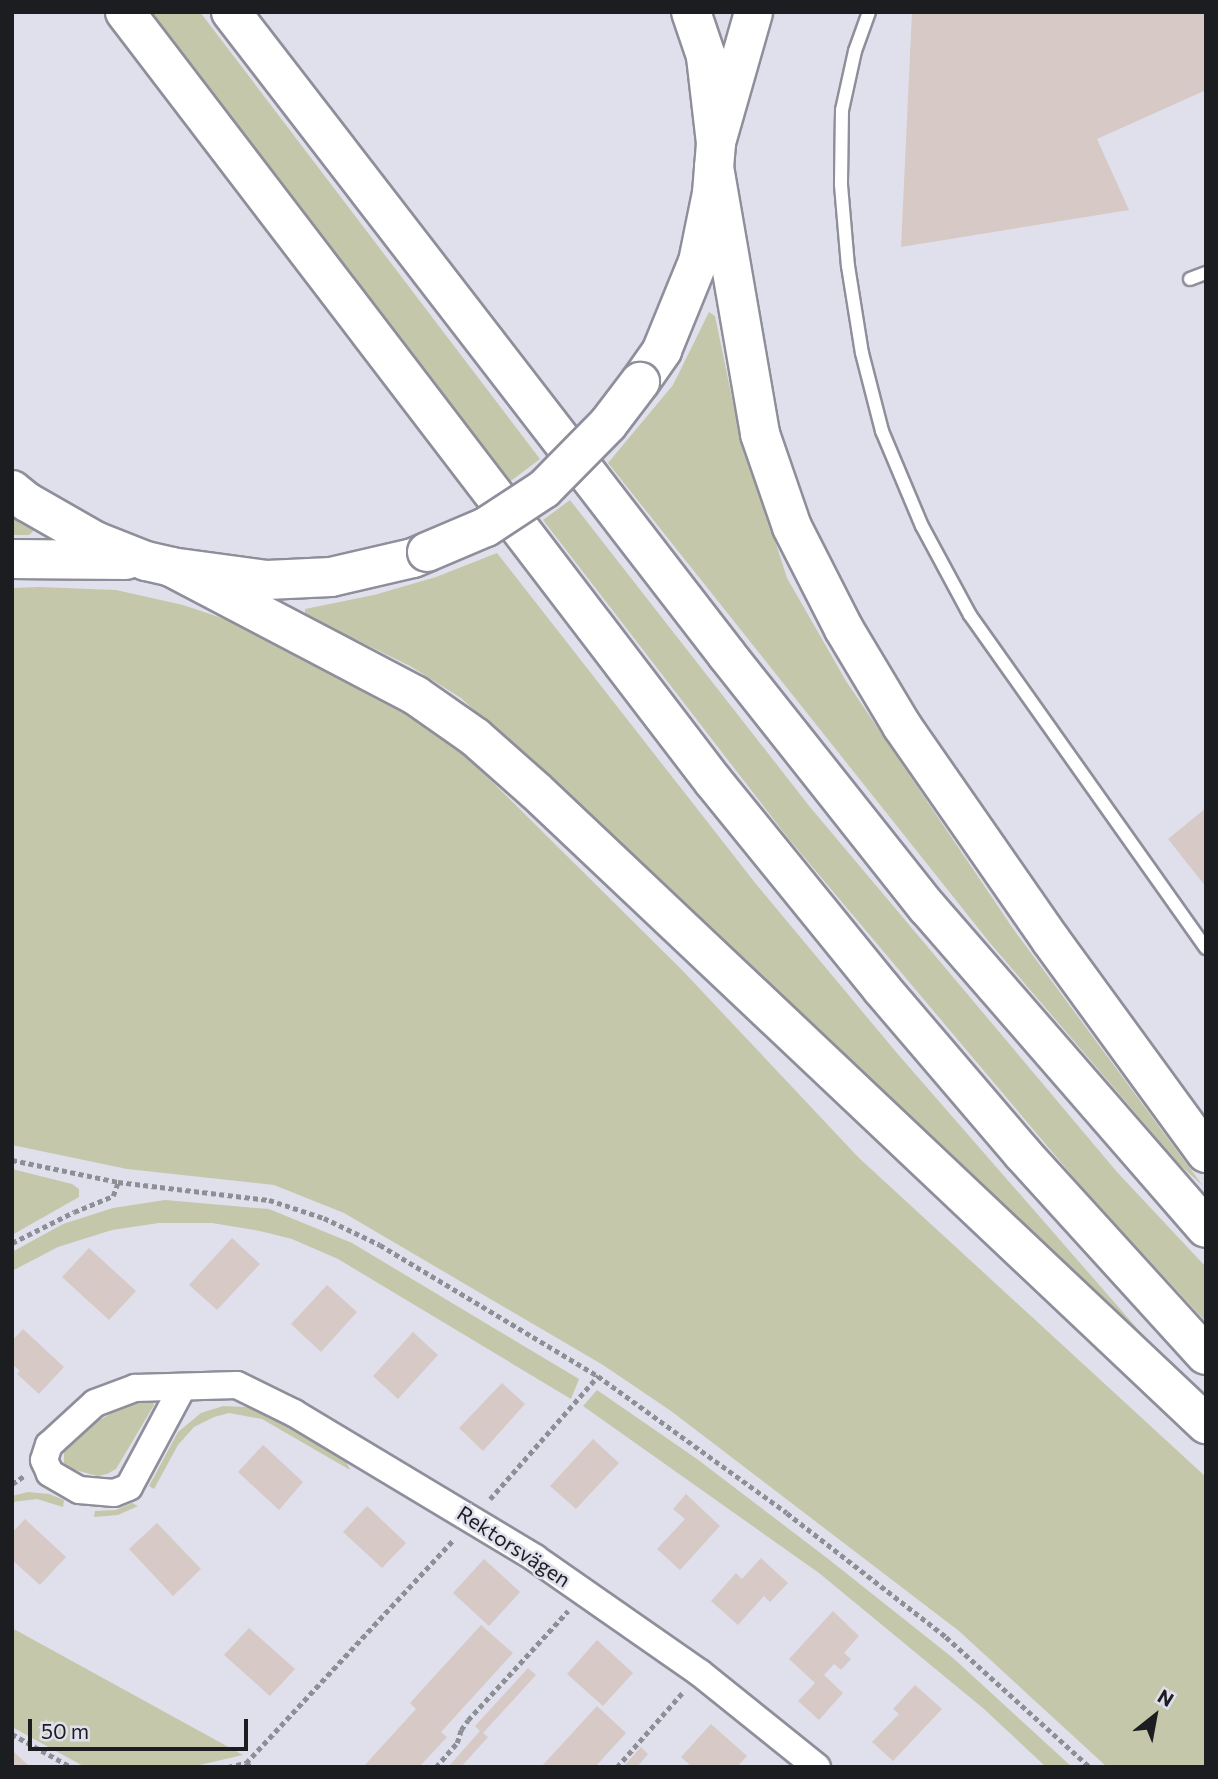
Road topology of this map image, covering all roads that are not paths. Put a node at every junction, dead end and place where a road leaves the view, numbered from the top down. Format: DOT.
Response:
graph roads {
  1 [pos="125,12"];
  2 [pos="231,12"];
  3 [pos="691,12"];
  4 [pos="753,12"];
  5 [pos="869,12"];
  6 [pos="715,155"];
  7 [pos="1206,273"];
  8 [pos="1190,279"];
  9 [pos="12,490"];
  10 [pos="12,559"];
  11 [pos="159,564"];
  12 [pos="1206,948"];
  13 [pos="1206,1153"];
  14 [pos="1206,1228"];
  15 [pos="1206,1355"];
  16 [pos="182,1388"];
  17 [pos="1206,1424"];
  18 [pos="817,1767"];
  1 -- 15 [label="main road"];
  2 -- 14 [label="main road"];
  3 -- 6 [label="main road"];
  4 -- 6 [label="main road"];
  5 -- 12 [label="lane"];
  6 -- 11 [label="main road, bridge"];
  6 -- 13 [label="main road"];
  7 -- 8 [label="lane"];
  9 -- 11 [label="main road"];
  10 -- 11 [label="main road"];
  11 -- 17 [label="main road"];
  16 -- 16 [label="street, Rektorsvägen"];
  16 -- 18 [label="street, Rektorsvägen"];
}
